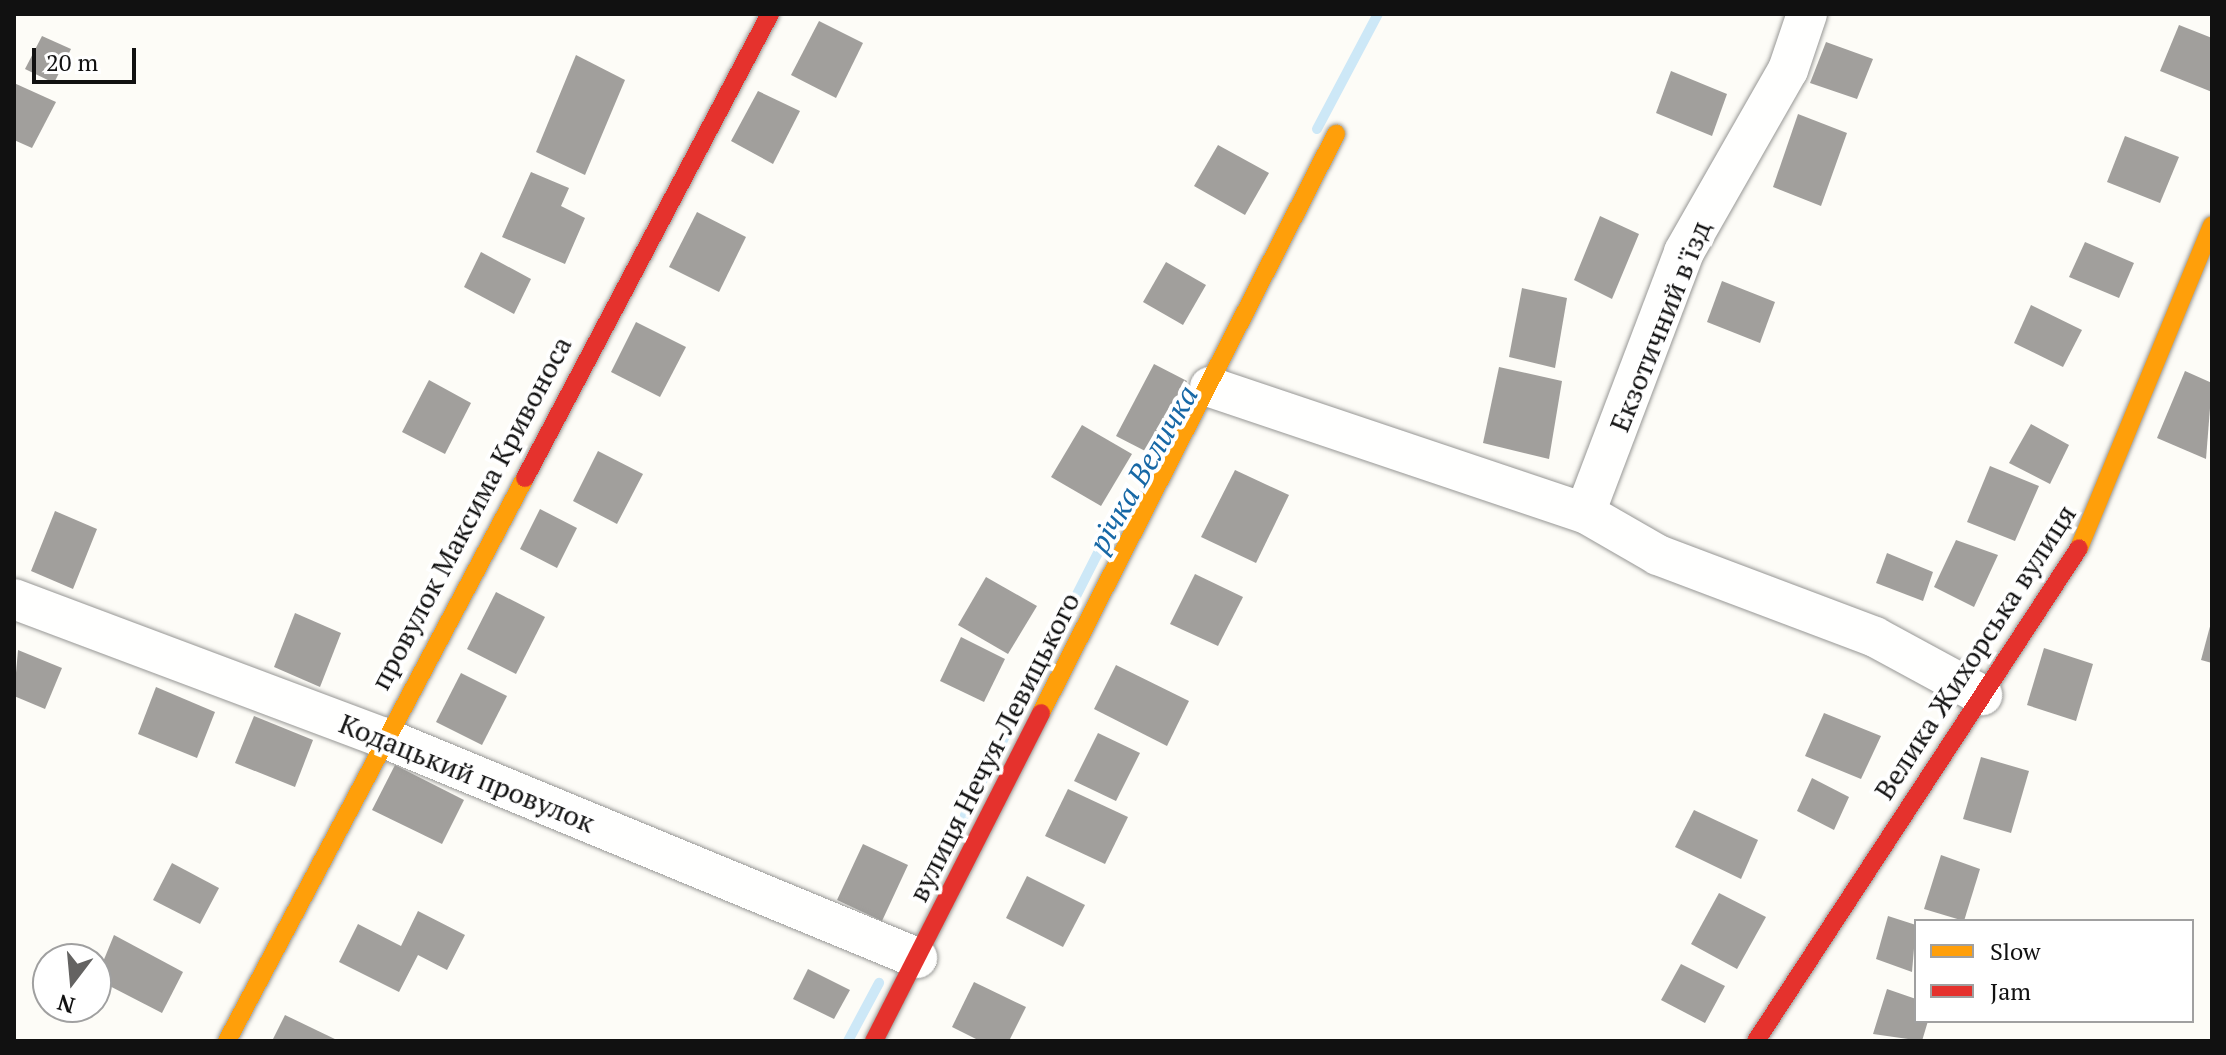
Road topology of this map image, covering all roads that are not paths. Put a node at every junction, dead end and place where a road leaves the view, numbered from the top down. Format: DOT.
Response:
graph roads {
  1 [pos="770,14"];
  2 [pos="1807,14"];
  3 [pos="1336,134"];
  4 [pos="2212,225"];
  5 [pos="1210,387"];
  6 [pos="1585,513"];
  7 [pos="14,599"];
  8 [pos="1982,695"];
  9 [pos="382,737"];
  10 [pos="917,958"];
  11 [pos="227,1041"];
  12 [pos="874,1041"];
  13 [pos="1756,1041"];
  1 -- 9 [label="street, провулок Максима Кривоноса"];
  2 -- 6 [label="street, Екзотичний в'їзд"];
  3 -- 5 [label="street, вулиця Нечуя-Левицького"];
  4 -- 8 [label="street, Велика Жихорська вулиця"];
  5 -- 6 [label="street"];
  5 -- 10 [label="street, вулиця Нечуя-Левицького"];
  6 -- 8 [label="street"];
  7 -- 9 [label="street, Кодацький провулок"];
  8 -- 13 [label="street, Велика Жихорська вулиця"];
  9 -- 10 [label="street, Кодацький провулок"];
  9 -- 11 [label="street, провулок Максима Кривоноса"];
  10 -- 12 [label="street, вулиця Нечуя-Левицького"];
}
